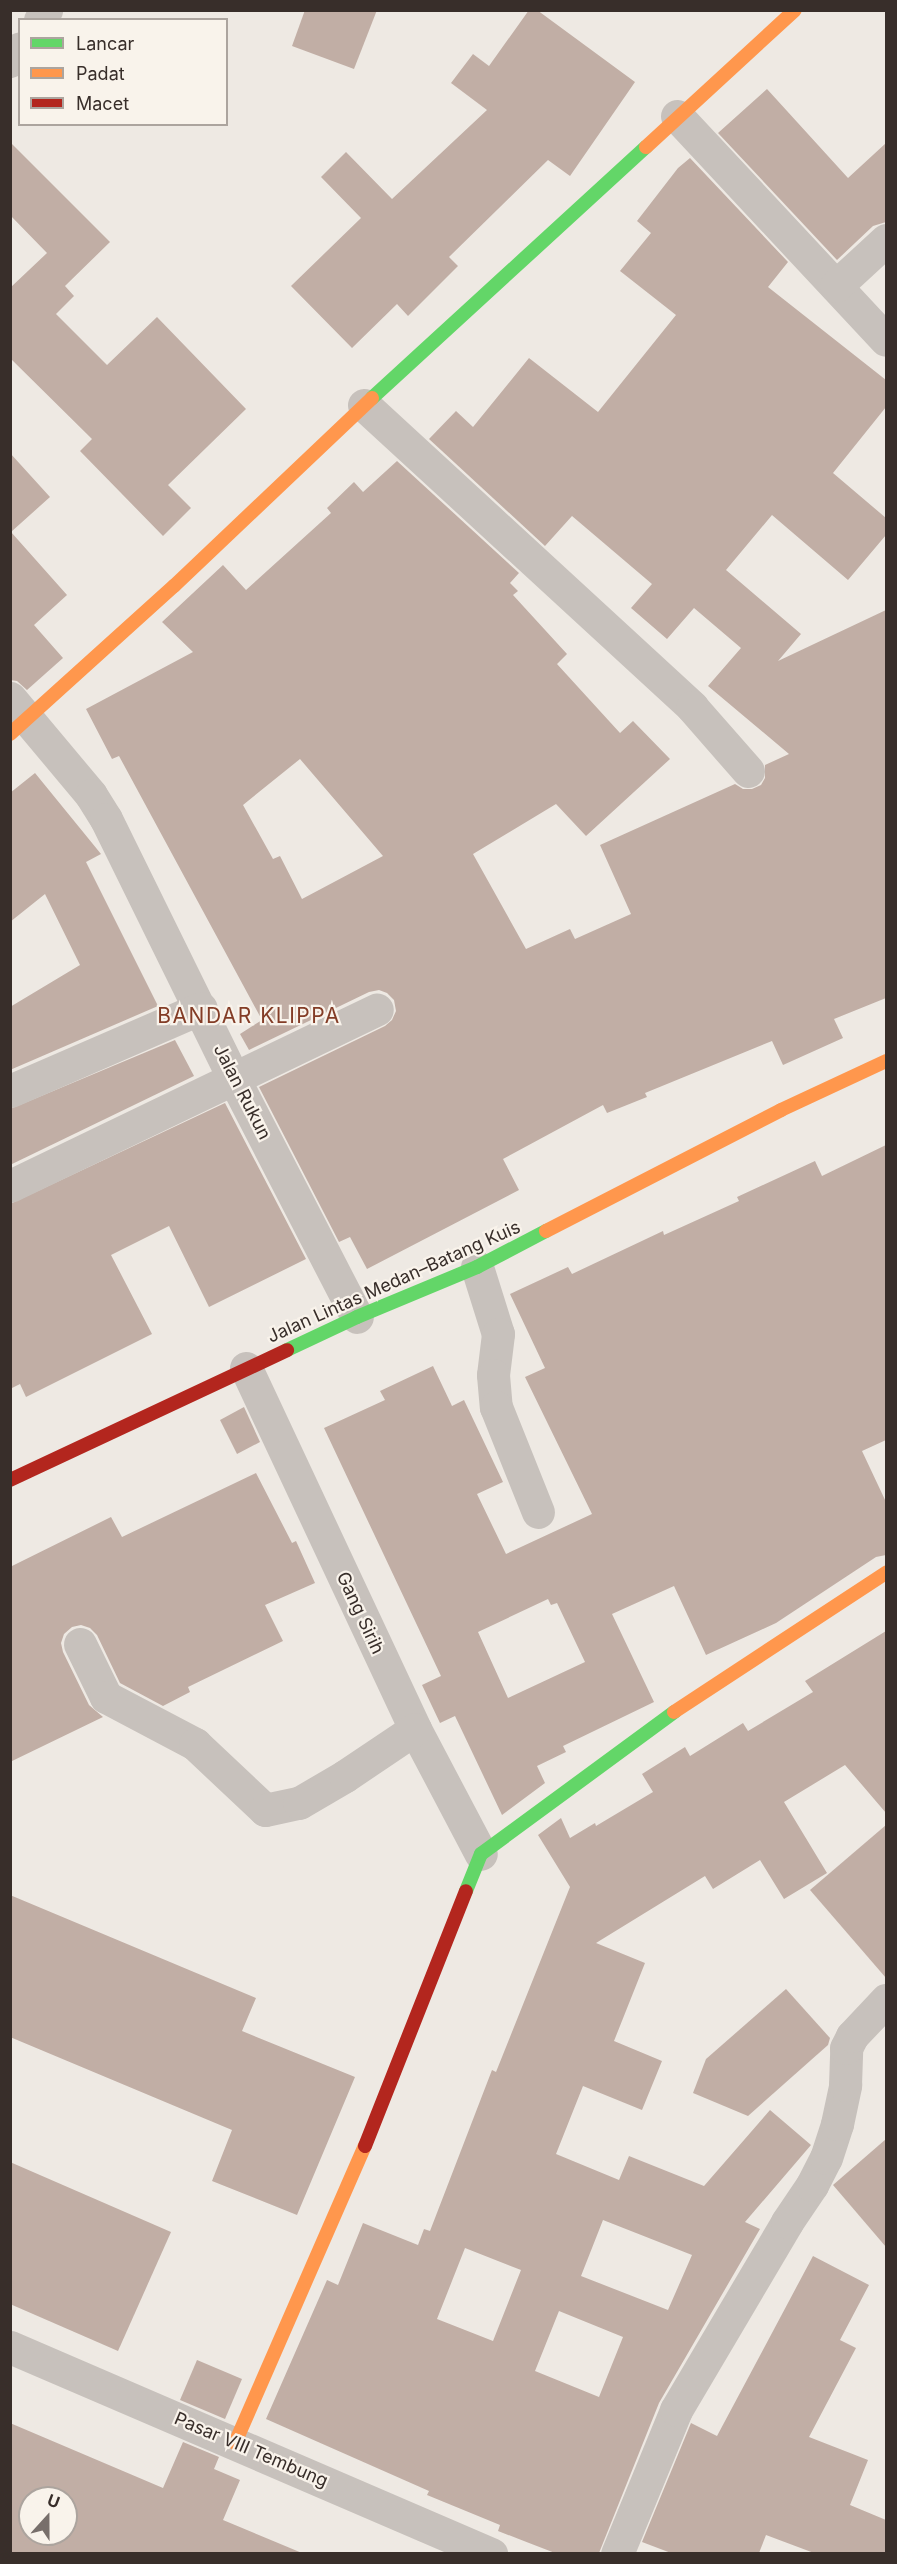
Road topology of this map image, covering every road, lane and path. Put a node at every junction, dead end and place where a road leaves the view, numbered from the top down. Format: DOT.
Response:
graph roads {
  1 [pos="795,10"];
  2 [pos="677,116"];
  3 [pos="886,240"];
  4 [pos="836,286"];
  5 [pos="886,340"];
  6 [pos="364,405"];
  7 [pos="16,717"];
  8 [pos="748,771"];
  9 [pos="201,1008"];
  10 [pos="377,1009"];
  11 [pos="886,1061"];
  12 [pos="233,1077"];
  13 [pos="10,1091"];
  14 [pos="10,1186"];
  15 [pos="477,1268"];
  16 [pos="357,1317"];
  17 [pos="246,1368"];
  18 [pos="10,1480"];
  19 [pos="538,1512"];
  20 [pos="886,1573"];
  21 [pos="80,1644"];
  22 [pos="415,1729"];
  23 [pos="481,1854"];
  24 [pos="886,2001"];
  25 [pos="10,2347"];
  26 [pos="235,2443"];
  27 [pos="431,2542"];
  28 [pos="490,2553"];
  29 [pos="617,2553"];
  1 -- 2 [label="main road"];
  2 -- 4 [label="street"];
  2 -- 6 [label="main road"];
  3 -- 4 [label="street"];
  4 -- 5 [label="street"];
  6 -- 7 [label="main road"];
  6 -- 8 [label="street"];
  7 -- 9 [label="street, Jalan Rukun"];
  9 -- 12 [label="street, Jalan Rukun"];
  9 -- 13 [label="street"];
  10 -- 12 [label="street"];
  11 -- 15 [label="main road, Jalan Lintas Medan–Batang Kuis"];
  12 -- 14 [label="street"];
  12 -- 16 [label="street, Jalan Rukun"];
  15 -- 16 [label="main road, Jalan Lintas Medan–Batang Kuis"];
  15 -- 19 [label="street"];
  16 -- 17 [label="main road, Jalan Lintas Medan–Batang Kuis"];
  17 -- 18 [label="main road, Jalan Lintas Medan–Batang Kuis"];
  17 -- 22 [label="street, Gang Sirih"];
  20 -- 23 [label="main road"];
  21 -- 22 [label="street"];
  22 -- 23 [label="street, Gang Sirih"];
  23 -- 26 [label="main road"];
  24 -- 29 [label="street"];
  25 -- 26 [label="street, Pasar VIII Tembung"];
  26 -- 27 [label="street, Pasar VIII Tembung"];
  27 -- 28 [label="street, Pasar VIII Tembung"];
}
